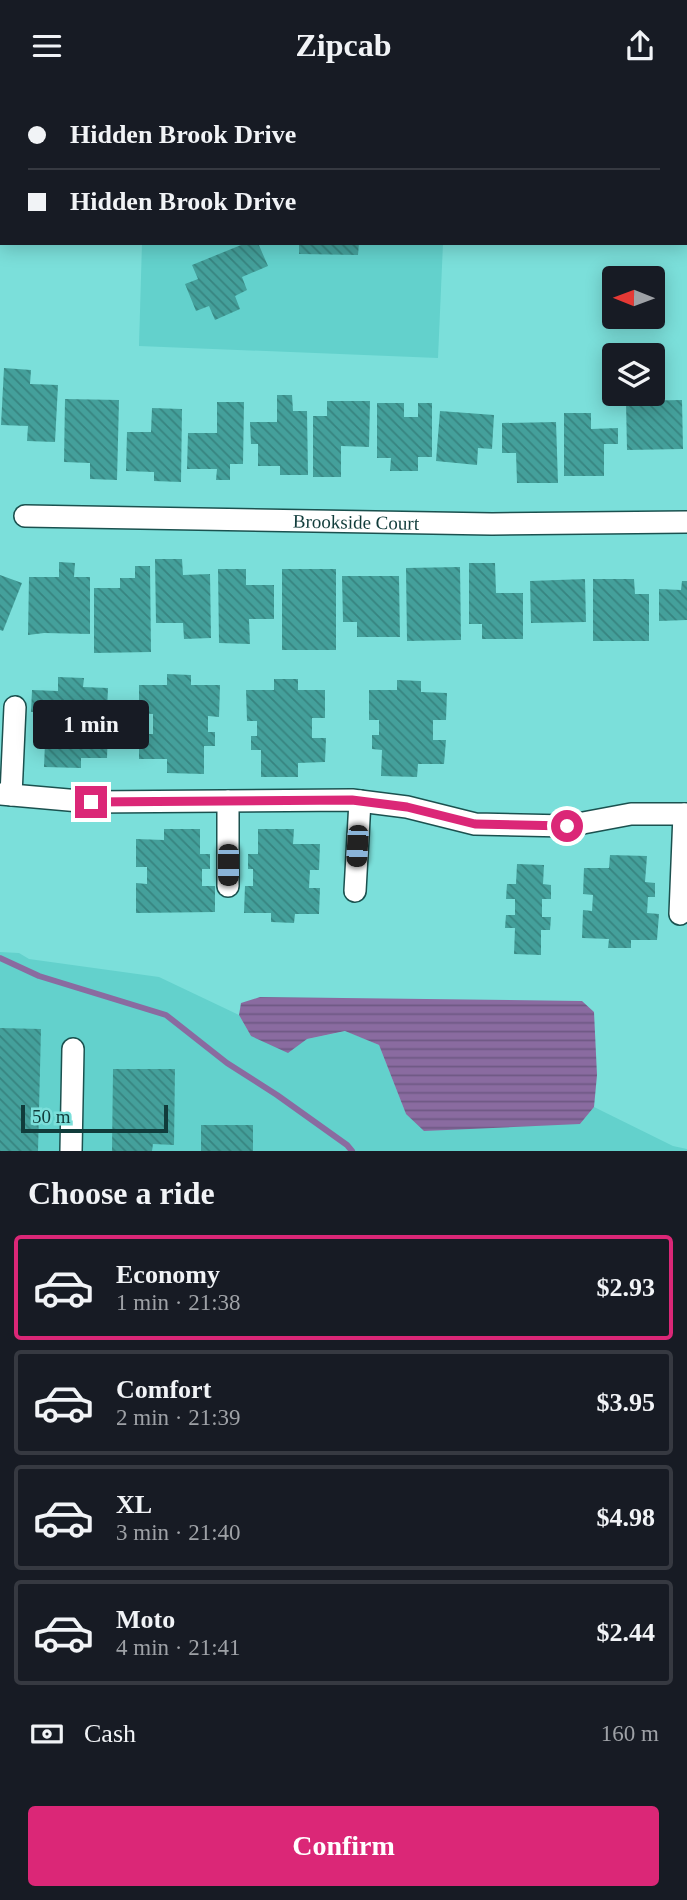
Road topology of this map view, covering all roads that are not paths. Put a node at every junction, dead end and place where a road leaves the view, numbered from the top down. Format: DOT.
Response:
graph roads {
  1 [pos="25,516"];
  2 [pos="687,523"];
  3 [pos="15,707"];
  4 [pos="6,794"];
  5 [pos="228,801"];
  6 [pos="360,801"];
  7 [pos="686,814"];
  8 [pos="228,886"];
  9 [pos="355,891"];
  10 [pos="680,914"];
  11 [pos="73,1049"];
  12 [pos="71,1151"];
  1 -- 2 [label="street, Brookside Court"];
  3 -- 4 [label="street"];
  4 -- 5 [label="street"];
  5 -- 6 [label="street"];
  5 -- 8 [label="street"];
  6 -- 7 [label="street"];
  6 -- 9 [label="street"];
  7 -- 10 [label="street"];
  11 -- 12 [label="street"];
}
